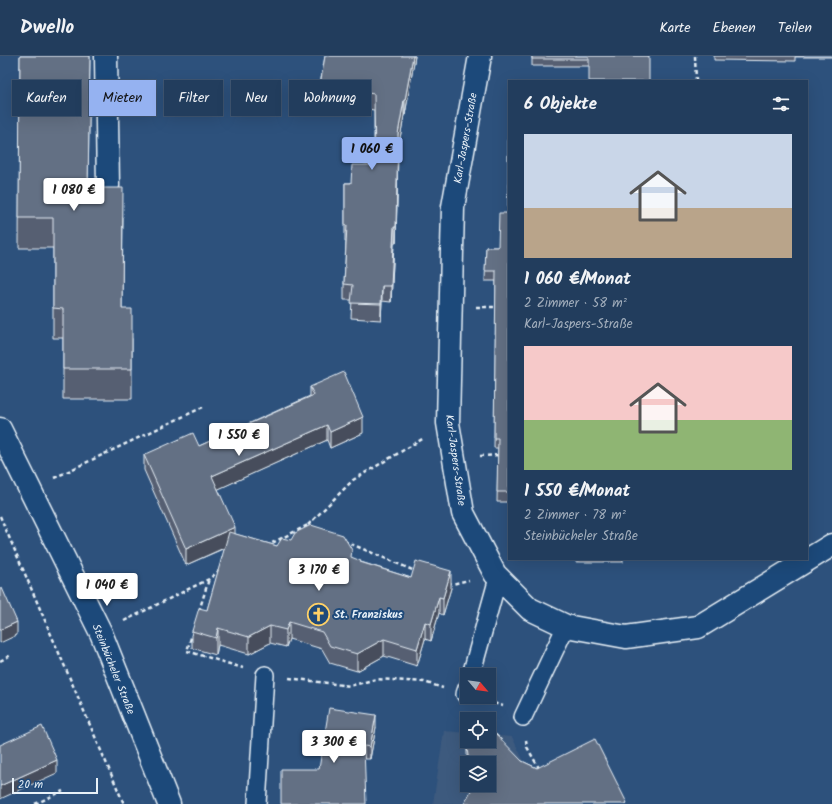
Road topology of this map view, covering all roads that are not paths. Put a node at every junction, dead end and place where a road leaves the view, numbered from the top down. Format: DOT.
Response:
graph roads {
  1 [pos="106,56"];
  2 [pos="480,56"];
  3 [pos="108,186"];
  4 [pos="0,430"];
  5 [pos="832,545"];
  6 [pos="807,560"];
  7 [pos="808,560"];
  8 [pos="498,578"];
  9 [pos="566,626"];
  10 [pos="473,668"];
  11 [pos="265,675"];
  12 [pos="523,717"];
  13 [pos="169,804"];
  14 [pos="257,804"];
  1 -- 3 [label="street"];
  2 -- 8 [label="street, Karl-Jaspers-Straße"];
  4 -- 13 [label="street, Steinbücheler Straße"];
  5 -- 7 [label="street, Karl-Jaspers-Straße"];
  6 -- 9 [label="street, Karl-Jaspers-Straße"];
  8 -- 9 [label="street, Karl-Jaspers-Straße"];
  8 -- 10 [label="lane"];
  9 -- 12 [label="lane"];
  11 -- 14 [label="lane"];
}
